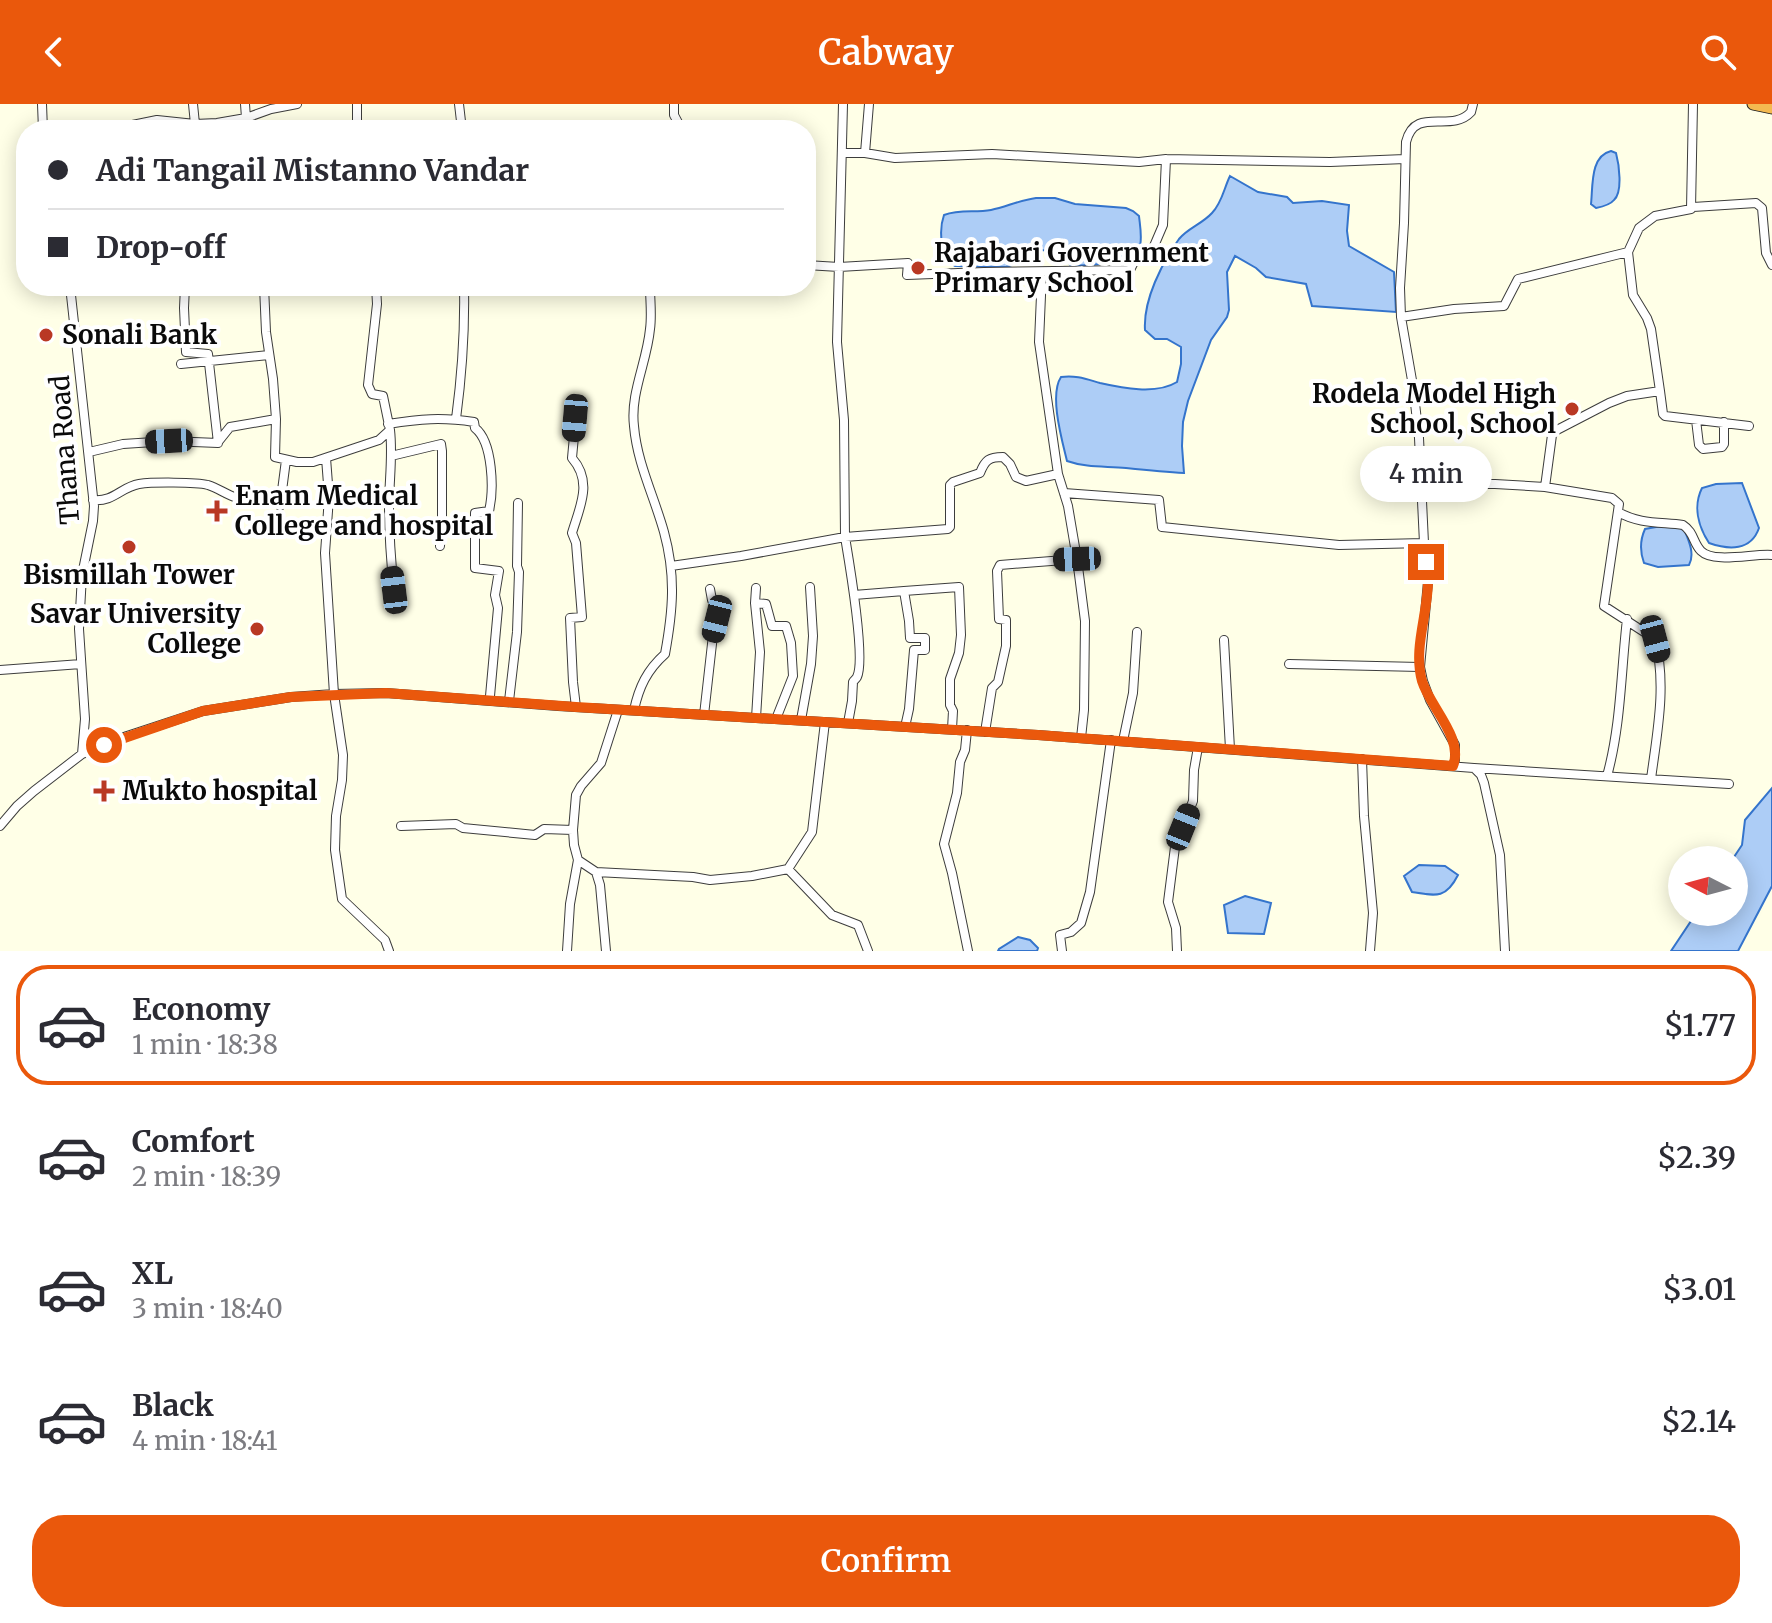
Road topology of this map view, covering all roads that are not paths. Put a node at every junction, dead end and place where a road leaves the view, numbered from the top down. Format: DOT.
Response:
graph roads {
  1 [pos="245,104"];
  2 [pos="297,104"];
  3 [pos="843,104"];
  4 [pos="869,104"];
  5 [pos="1473,104"];
  6 [pos="1693,104"];
  7 [pos="1753,104"];
  8 [pos="1772,108"];
  9 [pos="246,118"];
  10 [pos="234,120"];
  11 [pos="843,153"];
  12 [pos="865,153"];
  13 [pos="1166,159"];
  14 [pos="1405,159"];
  15 [pos="1693,207"];
  16 [pos="1628,252"];
  17 [pos="1772,265"];
  18 [pos="816,266"];
  19 [pos="839,267"];
  20 [pos="1042,272"];
  21 [pos="71,296"];
  22 [pos="185,296"];
  23 [pos="264,296"];
  24 [pos="377,296"];
  25 [pos="464,296"];
  26 [pos="650,296"];
  27 [pos="1401,317"];
  28 [pos="269,355"];
  29 [pos="209,360"];
  30 [pos="181,364"];
  31 [pos="1660,391"];
  32 [pos="577,403"];
  33 [pos="276,419"];
  34 [pos="456,419"];
  35 [pos="1696,420"];
  36 [pos="1724,422"];
  37 [pos="1749,426"];
  38 [pos="389,427"];
  39 [pos="218,443"];
  40 [pos="89,452"];
  41 [pos="391,456"];
  42 [pos="326,458"];
  43 [pos="286,460"];
  44 [pos="1058,474"];
  45 [pos="1545,487"];
  46 [pos="1421,490"];
  47 [pos="1064,493"];
  48 [pos="93,500"];
  49 [pos="518,503"];
  50 [pos="1618,512"];
  51 [pos="845,537"];
  52 [pos="1424,543"];
  53 [pos="440,546"];
  54 [pos="1772,555"];
  55 [pos="1077,559"];
  56 [pos="671,566"];
  57 [pos="810,587"];
  58 [pos="756,588"];
  59 [pos="710,589"];
  60 [pos="394,590"];
  61 [pos="904,591"];
  62 [pos="854,595"];
  63 [pos="755,603"];
  64 [pos="1627,619"];
  65 [pos="1137,632"];
  66 [pos="1224,640"];
  67 [pos="81,664"];
  68 [pos="1289,664"];
  69 [pos="1420,667"];
  70 [pos="0,670"];
  71 [pos="334,694"];
  72 [pos="491,701"];
  73 [pos="509,701"];
  74 [pos="576,707"];
  75 [pos="618,710"];
  76 [pos="634,710"];
  77 [pos="704,715"];
  78 [pos="756,718"];
  79 [pos="776,719"];
  80 [pos="801,720"];
  81 [pos="825,722"];
  82 [pos="848,723"];
  83 [pos="905,727"];
  84 [pos="952,729"];
  85 [pos="967,730"];
  86 [pos="985,732"];
  87 [pos="1081,738"];
  88 [pos="1111,740"];
  89 [pos="1123,741"];
  90 [pos="1198,747"];
  91 [pos="1230,749"];
  92 [pos="82,754"];
  93 [pos="1362,759"];
  94 [pos="1453,766"];
  95 [pos="1474,768"];
  96 [pos="1607,776"];
  97 [pos="1651,779"];
  98 [pos="1729,784"];
  99 [pos="0,826"];
  100 [pos="401,826"];
  101 [pos="573,830"];
  102 [pos="578,860"];
  103 [pos="788,869"];
  104 [pos="596,872"];
  105 [pos="389,951"];
  106 [pos="567,951"];
  107 [pos="606,951"];
  108 [pos="868,951"];
  109 [pos="968,951"];
  110 [pos="1062,951"];
  111 [pos="1177,951"];
  112 [pos="1370,951"];
  113 [pos="1505,951"];
  1 -- 9 [label="street"];
  2 -- 9 [label="street"];
  3 -- 11 [label="street"];
  4 -- 12 [label="street"];
  5 -- 14 [label="street"];
  6 -- 15 [label="street"];
  7 -- 8 [label="highway"];
  9 -- 10 [label="street"];
  11 -- 12 [label="street"];
  11 -- 19 [label="street"];
  12 -- 13 [label="street"];
  13 -- 14 [label="street"];
  13 -- 20 [label="street"];
  14 -- 27 [label="street"];
  15 -- 16 [label="street"];
  15 -- 17 [label="street"];
  16 -- 27 [label="street"];
  16 -- 31 [label="street"];
  18 -- 19 [label="street"];
  19 -- 20 [label="street"];
  19 -- 51 [label="street"];
  20 -- 44 [label="street"];
  21 -- 40 [label="street, Thana Road"];
  22 -- 29 [label="street"];
  23 -- 33 [label="street"];
  24 -- 38 [label="street"];
  25 -- 34 [label="street"];
  26 -- 56 [label="street"];
  27 -- 46 [label="street"];
  28 -- 29 [label="street"];
  29 -- 30 [label="street"];
  29 -- 39 [label="street"];
  31 -- 35 [label="street"];
  31 -- 45 [label="street"];
  32 -- 74 [label="street"];
  33 -- 39 [label="street"];
  33 -- 43 [label="street"];
  34 -- 38 [label="street"];
  34 -- 72 [label="street"];
  35 -- 36 [label="street"];
  35 -- 36 [label="street"];
  36 -- 37 [label="street"];
  38 -- 41 [label="street"];
  38 -- 42 [label="street"];
  39 -- 40 [label="street"];
  40 -- 48 [label="street, Thana Road"];
  41 -- 53 [label="street"];
  41 -- 60 [label="street"];
  42 -- 43 [label="street"];
  42 -- 71 [label="street"];
  43 -- 48 [label="street"];
  44 -- 47 [label="street"];
  44 -- 51 [label="street"];
  45 -- 46 [label="street"];
  45 -- 50 [label="street"];
  46 -- 52 [label="street"];
  47 -- 52 [label="street"];
  47 -- 55 [label="street"];
  48 -- 67 [label="street, Thana Road"];
  49 -- 73 [label="street"];
  50 -- 54 [label="street"];
  50 -- 64 [label="street"];
  51 -- 56 [label="street"];
  51 -- 62 [label="street"];
  52 -- 69 [label="street"];
  55 -- 86 [label="street"];
  55 -- 87 [label="street"];
  56 -- 76 [label="street"];
  57 -- 80 [label="street"];
  58 -- 63 [label="street"];
  59 -- 77 [label="street"];
  61 -- 62 [label="street"];
  61 -- 83 [label="street"];
  61 -- 84 [label="street"];
  62 -- 82 [label="street"];
  63 -- 78 [label="street"];
  63 -- 79 [label="street"];
  64 -- 96 [label="street"];
  64 -- 97 [label="street"];
  65 -- 89 [label="street"];
  66 -- 91 [label="street"];
  67 -- 70 [label="street"];
  67 -- 92 [label="street, Thana Road"];
  68 -- 69 [label="street"];
  69 -- 94 [label="street"];
  71 -- 72 [label="street"];
  71 -- 92 [label="street"];
  71 -- 105 [label="street"];
  72 -- 73 [label="street"];
  73 -- 74 [label="street"];
  74 -- 75 [label="street"];
  75 -- 76 [label="street"];
  75 -- 101 [label="street"];
  76 -- 77 [label="street"];
  77 -- 78 [label="street"];
  78 -- 79 [label="street"];
  79 -- 80 [label="street"];
  80 -- 81 [label="street"];
  81 -- 82 [label="street"];
  81 -- 103 [label="street"];
  82 -- 83 [label="street"];
  83 -- 84 [label="street"];
  84 -- 85 [label="street"];
  85 -- 86 [label="street"];
  85 -- 109 [label="street"];
  86 -- 87 [label="street"];
  87 -- 88 [label="street"];
  88 -- 89 [label="street"];
  88 -- 110 [label="street"];
  89 -- 90 [label="street"];
  90 -- 91 [label="street"];
  90 -- 111 [label="street"];
  91 -- 93 [label="street"];
  92 -- 99 [label="street"];
  93 -- 94 [label="street"];
  93 -- 112 [label="street"];
  94 -- 95 [label="street"];
  95 -- 96 [label="street"];
  95 -- 113 [label="street"];
  96 -- 97 [label="street"];
  97 -- 98 [label="street"];
  100 -- 101 [label="street"];
  101 -- 102 [label="street"];
  102 -- 104 [label="street"];
  102 -- 106 [label="street"];
  103 -- 104 [label="street"];
  103 -- 108 [label="street"];
  104 -- 107 [label="street"];
}
